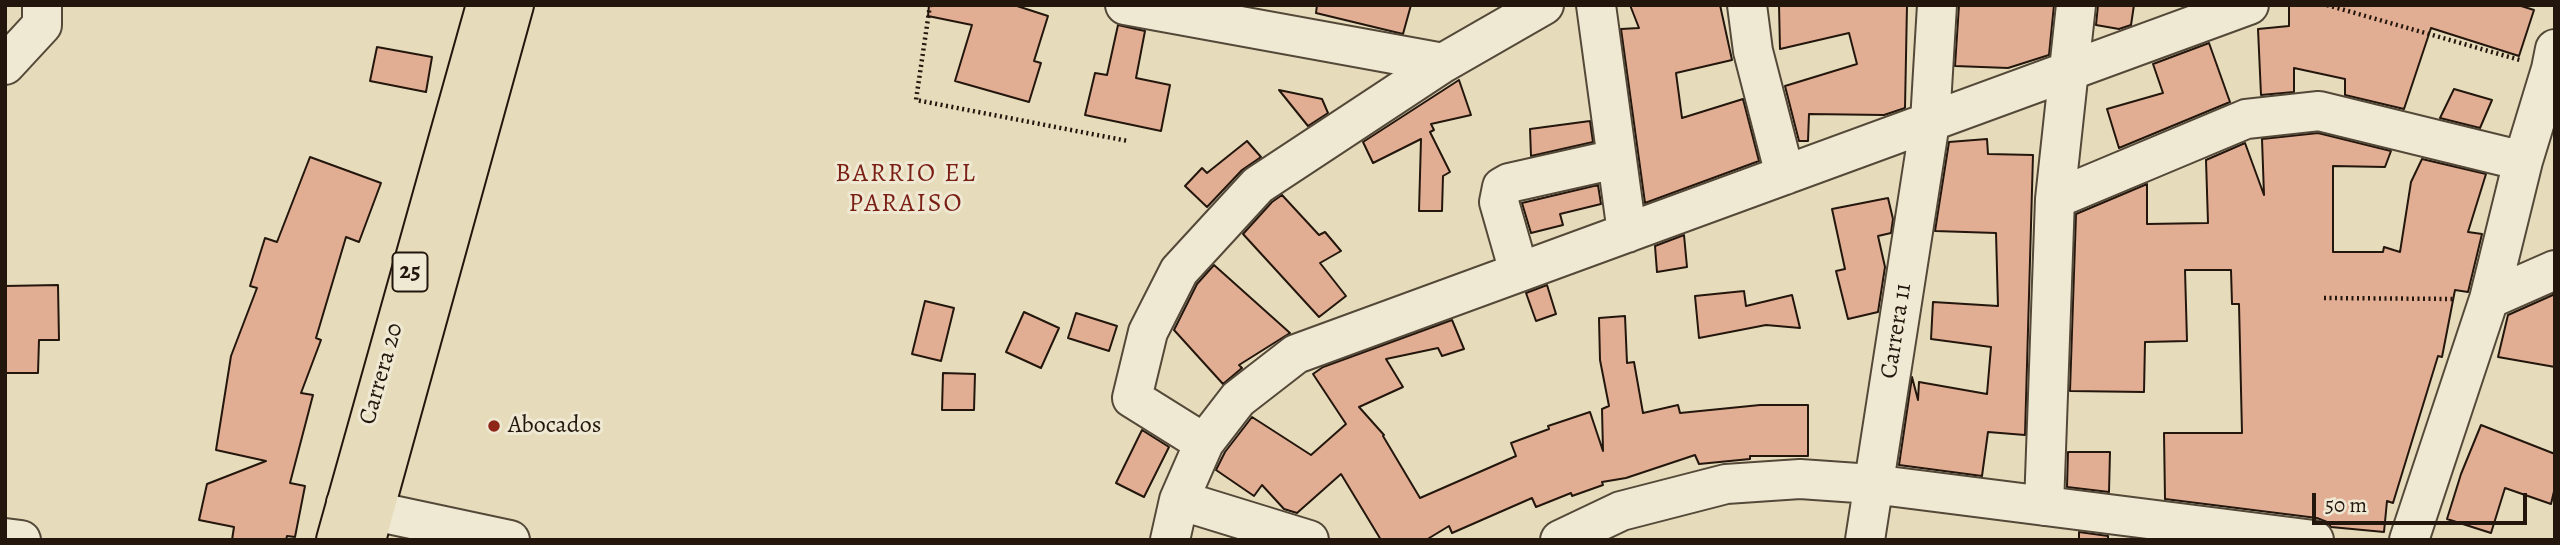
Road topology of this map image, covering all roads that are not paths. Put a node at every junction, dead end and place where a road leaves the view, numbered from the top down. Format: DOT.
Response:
graph roads {
  1 [pos="42,5"];
  2 [pos="485,5"];
  3 [pos="513,5"];
  4 [pos="1125,5"];
  5 [pos="1544,5"];
  6 [pos="1596,5"];
  7 [pos="1747,5"];
  8 [pos="1937,5"];
  9 [pos="2076,5"];
  10 [pos="2242,6"];
  11 [pos="2553,59"];
  12 [pos="1443,62"];
  13 [pos="5,65"];
  14 [pos="2068,72"];
  15 [pos="1930,122"];
  16 [pos="1616,159"];
  17 [pos="2523,161"];
  18 [pos="1784,175"];
  19 [pos="2055,199"];
  20 [pos="1627,233"];
  21 [pos="2555,270"];
  22 [pos="1519,272"];
  23 [pos="2490,299"];
  24 [pos="1204,443"];
  25 [pos="1872,484"];
  26 [pos="1178,499"];
  27 [pos="2045,506"];
  28 [pos="362,518"];
  29 [pos="5,538"];
  30 [pos="21,540"];
  31 [pos="336,540"];
  32 [pos="510,540"];
  33 [pos="1170,540"];
  34 [pos="1309,540"];
  35 [pos="1560,540"];
  36 [pos="1865,540"];
  37 [pos="2314,540"];
  38 [pos="2409,540"];
  1 -- 13 [label="street"];
  2 -- 28 [label="main road, Carrera 20 / 25"];
  3 -- 28 [label="main road, Carrera 20 / 25"];
  4 -- 12 [label="street"];
  5 -- 12 [label="street"];
  6 -- 16 [label="street"];
  7 -- 18 [label="street"];
  8 -- 15 [label="street, Carrera 11"];
  9 -- 14 [label="street"];
  10 -- 14 [label="street"];
  11 -- 17 [label="street"];
  12 -- 24 [label="street"];
  14 -- 15 [label="street"];
  14 -- 19 [label="street"];
  15 -- 18 [label="street"];
  15 -- 25 [label="street, Carrera 11"];
  16 -- 20 [label="street"];
  16 -- 22 [label="street"];
  17 -- 19 [label="street"];
  17 -- 23 [label="street"];
  18 -- 20 [label="street"];
  19 -- 27 [label="street"];
  20 -- 22 [label="street"];
  21 -- 23 [label="street"];
  22 -- 24 [label="street"];
  23 -- 38 [label="street"];
  24 -- 26 [label="street"];
  25 -- 27 [label="street"];
  25 -- 35 [label="street"];
  25 -- 36 [label="street, Carrera 11"];
  26 -- 33 [label="street"];
  26 -- 34 [label="street"];
  27 -- 37 [label="street"];
  28 -- 31 [label="main road, Carrera 20 / 25"];
  28 -- 32 [label="street"];
  29 -- 30 [label="street"];
}
